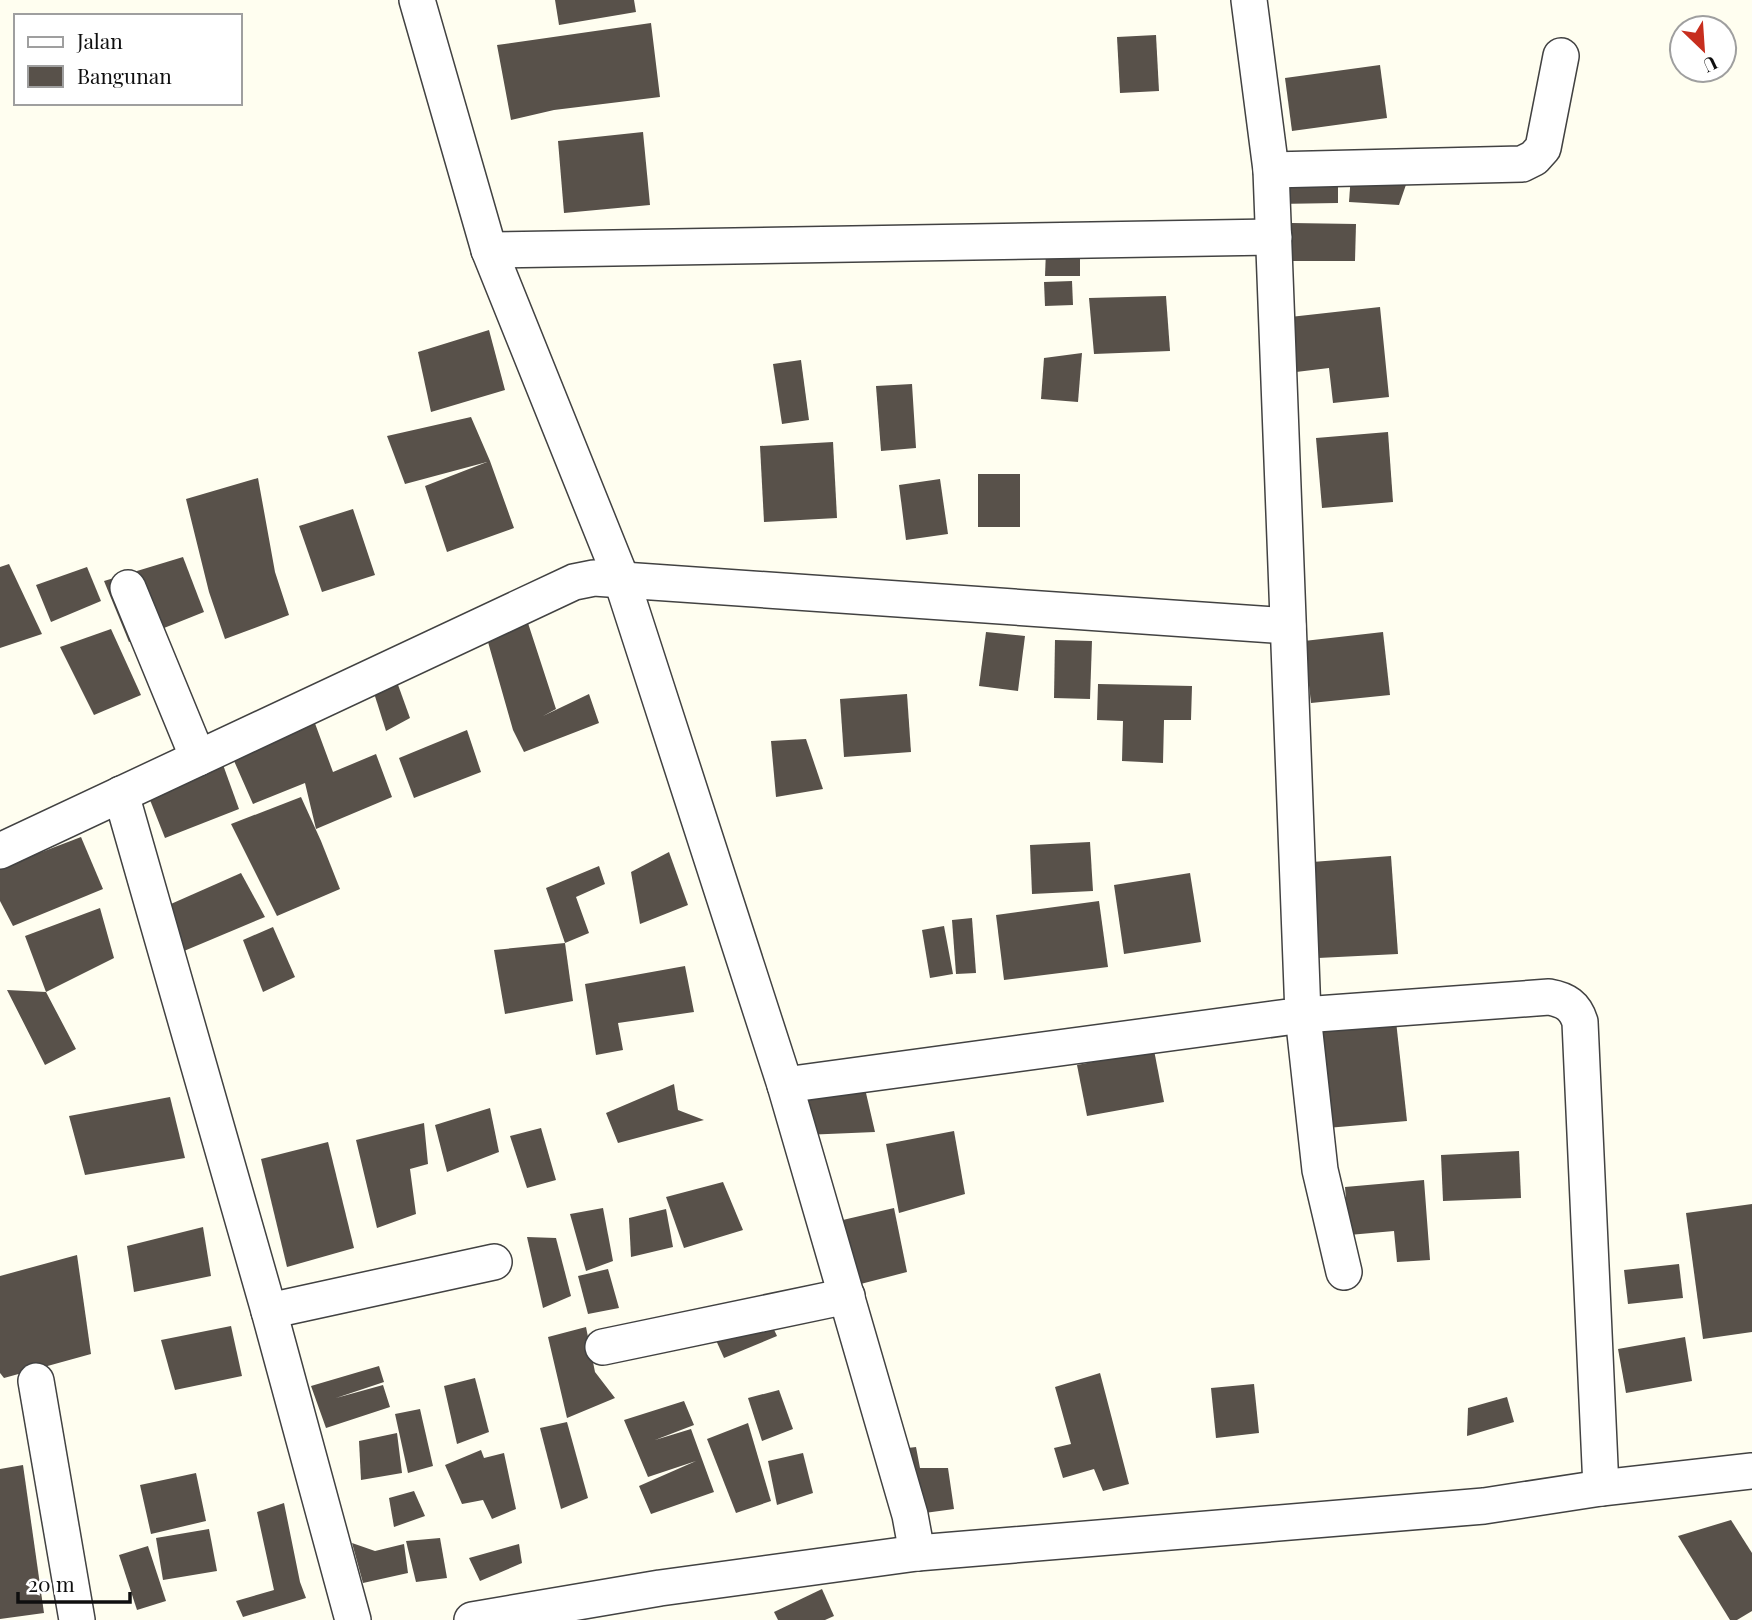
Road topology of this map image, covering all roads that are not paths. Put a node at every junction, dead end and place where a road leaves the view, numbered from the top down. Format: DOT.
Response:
graph roads {
  1 [pos="417,0"];
  2 [pos="1249,0"];
  3 [pos="1561,56"];
  4 [pos="1271,170"];
  5 [pos="1273,237"];
  6 [pos="489,250"];
  7 [pos="621,578"];
  8 [pos="128,588"];
  9 [pos="1288,626"];
  10 [pos="198,758"];
  11 [pos="121,794"];
  12 [pos="0,852"];
  13 [pos="1303,1015"];
  14 [pos="785,1086"];
  15 [pos="494,1262"];
  16 [pos="1344,1272"];
  17 [pos="847,1296"];
  18 [pos="269,1311"];
  19 [pos="603,1347"];
  20 [pos="36,1381"];
  21 [pos="1752,1471"];
  22 [pos="1601,1488"];
  23 [pos="917,1553"];
  24 [pos="77,1620"];
  25 [pos="353,1620"];
  26 [pos="472,1620"];
  1 -- 6 [label="street"];
  2 -- 4 [label="street"];
  3 -- 4 [label="street"];
  4 -- 5 [label="street"];
  5 -- 6 [label="street"];
  5 -- 9 [label="street"];
  6 -- 7 [label="street"];
  7 -- 9 [label="street"];
  7 -- 10 [label="street"];
  7 -- 14 [label="street"];
  8 -- 10 [label="street"];
  9 -- 13 [label="street"];
  10 -- 11 [label="street"];
  11 -- 12 [label="street"];
  11 -- 18 [label="street"];
  13 -- 14 [label="street"];
  13 -- 16 [label="street"];
  13 -- 22 [label="street"];
  14 -- 17 [label="street"];
  15 -- 18 [label="street"];
  17 -- 19 [label="street"];
  17 -- 23 [label="street"];
  18 -- 25 [label="street"];
  20 -- 24 [label="street"];
  21 -- 22 [label="street"];
  22 -- 23 [label="street"];
  23 -- 26 [label="street"];
}
